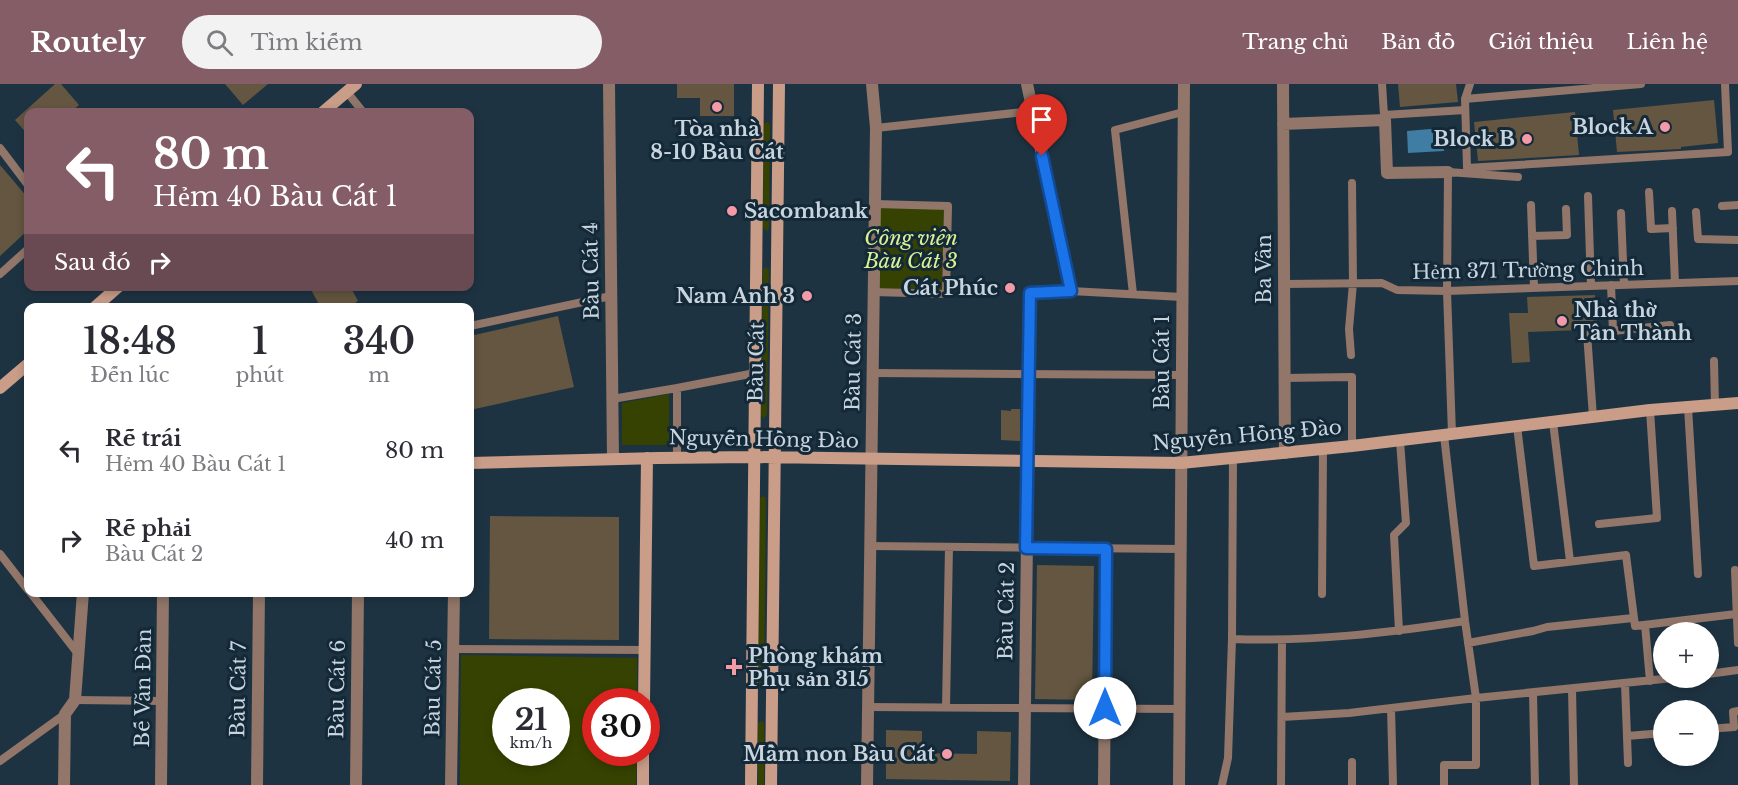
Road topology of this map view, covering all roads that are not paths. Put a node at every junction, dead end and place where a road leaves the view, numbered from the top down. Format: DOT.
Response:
graph roads {
  1 [pos="609,84"];
  2 [pos="758,84"];
  3 [pos="779,84"];
  4 [pos="872,84"];
  5 [pos="1027,84"];
  6 [pos="1184,84"];
  7 [pos="1283,84"];
  8 [pos="1382,84"];
  9 [pos="1470,84"];
  10 [pos="1641,84"];
  11 [pos="1725,84"];
  12 [pos="351,88"];
  13 [pos="1465,99"];
  14 [pos="328,108"];
  15 [pos="361,108"];
  16 [pos="1465,110"];
  17 [pos="1033,111"];
  18 [pos="1184,112"];
  19 [pos="1283,124"];
  20 [pos="876,128"];
  21 [pos="0,148"];
  22 [pos="1448,172"];
  23 [pos="1518,177"];
  24 [pos="24,179"];
  25 [pos="1352,183"];
  26 [pos="1649,192"];
  27 [pos="1588,196"];
  28 [pos="875,204"];
  29 [pos="1531,205"];
  30 [pos="1722,206"];
  31 [pos="1738,206"];
  32 [pos="1566,209"];
  33 [pos="1672,211"];
  34 [pos="1696,212"];
  35 [pos="1621,213"];
  36 [pos="1673,228"];
  37 [pos="1532,236"];
  38 [pos="1738,240"];
  39 [pos="756,252"];
  40 [pos="777,252"];
  41 [pos="24,253"];
  42 [pos="0,274"];
  43 [pos="1738,281"];
  44 [pos="1353,283"];
  45 [pos="1675,283"];
  46 [pos="1284,284"];
  47 [pos="1611,285"];
  48 [pos="1624,285"];
  49 [pos="1591,286"];
  50 [pos="1534,288"];
  51 [pos="112,291"];
  52 [pos="1071,291"];
  53 [pos="1447,291"];
  54 [pos="873,292"];
  55 [pos="1133,294"];
  56 [pos="611,296"];
  57 [pos="1182,297"];
  58 [pos="99,303"];
  59 [pos="474,325"];
  60 [pos="1670,325"];
  61 [pos="1613,331"];
  62 [pos="1351,356"];
  63 [pos="1714,361"];
  64 [pos="24,367"];
  65 [pos="755,373"];
  66 [pos="872,373"];
  67 [pos="1029,374"];
  68 [pos="1182,375"];
  69 [pos="1284,378"];
  70 [pos="0,388"];
  71 [pos="677,388"];
  72 [pos="612,399"];
  73 [pos="1738,404"];
  74 [pos="1715,405"];
  75 [pos="1689,407"];
  76 [pos="1650,410"];
  77 [pos="1593,417"];
  78 [pos="1553,422"];
  79 [pos="1517,426"];
  80 [pos="1448,435"];
  81 [pos="1400,441"];
  82 [pos="1352,446"];
  83 [pos="1323,449"];
  84 [pos="1285,453"];
  85 [pos="754,457"];
  86 [pos="647,458"];
  87 [pos="677,458"];
  88 [pos="774,458"];
  89 [pos="1233,458"];
  90 [pos="613,459"];
  91 [pos="870,460"];
  92 [pos="1027,461"];
  93 [pos="474,463"];
  94 [pos="1181,463"];
  95 [pos="1599,524"];
  96 [pos="869,546"];
  97 [pos="949,547"];
  98 [pos="1026,548"];
  99 [pos="1106,549"];
  100 [pos="1181,549"];
  101 [pos="0,554"];
  102 [pos="1570,561"];
  103 [pos="1735,570"];
  104 [pos="1698,574"];
  105 [pos="24,585"];
  106 [pos="1322,594"];
  107 [pos="34,597"];
  108 [pos="83,597"];
  109 [pos="163,597"];
  110 [pos="259,597"];
  111 [pos="358,597"];
  112 [pos="454,597"];
  113 [pos="1736,614"];
  114 [pos="1633,618"];
  115 [pos="1465,621"];
  116 [pos="1646,625"];
  117 [pos="1399,631"];
  118 [pos="1232,639"];
  119 [pos="1282,641"];
  120 [pos="1468,643"];
  121 [pos="1738,643"];
  122 [pos="453,649"];
  123 [pos="645,650"];
  124 [pos="79,654"];
  125 [pos="1738,670"];
  126 [pos="1719,673"];
  127 [pos="1650,681"];
  128 [pos="1653,681"];
  129 [pos="1624,684"];
  130 [pos="644,688"];
  131 [pos="1572,689"];
  132 [pos="1533,693"];
  133 [pos="1476,698"];
  134 [pos="75,700"];
  135 [pos="162,701"];
  136 [pos="752,706"];
  137 [pos="772,707"];
  138 [pos="868,707"];
  139 [pos="946,707"];
  140 [pos="1025,708"];
  141 [pos="1105,708"];
  142 [pos="1390,708"];
  143 [pos="1180,709"];
  144 [pos="1738,711"];
  145 [pos="65,714"];
  146 [pos="1282,717"];
  147 [pos="1719,728"];
  148 [pos="1653,734"];
  149 [pos="1627,736"];
  150 [pos="0,761"];
  151 [pos="1352,762"];
  152 [pos="1628,763"];
  153 [pos="644,766"];
  154 [pos="64,785"];
  155 [pos="161,785"];
  156 [pos="257,785"];
  157 [pos="356,785"];
  158 [pos="451,785"];
  159 [pos="643,785"];
  160 [pos="751,785"];
  161 [pos="771,785"];
  162 [pos="867,785"];
  163 [pos="1024,785"];
  164 [pos="1104,785"];
  165 [pos="1179,785"];
  166 [pos="1222,785"];
  167 [pos="1281,785"];
  168 [pos="1352,785"];
  169 [pos="1393,785"];
  170 [pos="1444,785"];
  171 [pos="1535,785"];
  172 [pos="1574,785"];
  1 -- 56 [label="street, Bàu Cát 4"];
  2 -- 39 [label="street, Bàu Cát"];
  3 -- 40 [label="street, Bàu Cát"];
  4 -- 20 [label="street, Bàu Cát 3"];
  5 -- 17 [label="street"];
  6 -- 18 [label="street, Bàu Cát 1"];
  7 -- 19 [label="street, Ba Vân"];
  8 -- 16 [label="lane"];
  9 -- 13 [label="lane"];
  10 -- 13 [label="lane"];
  11 -- 16 [label="lane"];
  12 -- 14 [label="street"];
  12 -- 15 [label="lane"];
  13 -- 16 [label="lane"];
  17 -- 20 [label="lane"];
  17 -- 52 [label="street"];
  18 -- 55 [label="lane"];
  18 -- 57 [label="street, Bàu Cát 1"];
  19 -- 22 [label="street"];
  19 -- 46 [label="street, Ba Vân"];
  20 -- 28 [label="street, Bàu Cát 3"];
  21 -- 24 [label="lane"];
  22 -- 23 [label="lane"];
  22 -- 53 [label="lane"];
  25 -- 44 [label="lane"];
  26 -- 36 [label="lane"];
  27 -- 49 [label="lane"];
  28 -- 54 [label="street, Bàu Cát 3"];
  28 -- 54 [label="lane"];
  29 -- 37 [label="lane"];
  30 -- 31 [label="lane"];
  32 -- 37 [label="lane"];
  33 -- 36 [label="lane"];
  34 -- 38 [label="lane"];
  35 -- 48 [label="lane"];
  36 -- 45 [label="lane"];
  37 -- 50 [label="lane"];
  39 -- 40 [label="street"];
  39 -- 65 [label="street, Bàu Cát"];
  40 -- 88 [label="street, Bàu Cát"];
  41 -- 42 [label="lane"];
  43 -- 45 [label="lane, Hẻm 371 Trường Chinh"];
  44 -- 46 [label="lane, Hẻm 371 Trường Chinh"];
  44 -- 53 [label="lane, Hẻm 371 Trường Chinh"];
  44 -- 62 [label="lane"];
  45 -- 48 [label="lane, Hẻm 371 Trường Chinh"];
  46 -- 69 [label="street, Ba Vân"];
  47 -- 48 [label="lane, Hẻm 371 Trường Chinh"];
  47 -- 49 [label="lane, Hẻm 371 Trường Chinh"];
  47 -- 61 [label="lane"];
  49 -- 50 [label="lane, Hẻm 371 Trường Chinh"];
  50 -- 53 [label="lane, Hẻm 371 Trường Chinh"];
  51 -- 58 [label="street"];
  52 -- 55 [label="lane"];
  52 -- 67 [label="street, Bàu Cát 2"];
  53 -- 80 [label="lane"];
  54 -- 66 [label="street, Bàu Cát 3"];
  55 -- 57 [label="lane"];
  56 -- 59 [label="lane"];
  56 -- 72 [label="street, Bàu Cát 4"];
  57 -- 68 [label="street, Bàu Cát 1"];
  60 -- 61 [label="lane"];
  61 -- 77 [label="lane"];
  63 -- 74 [label="lane"];
  64 -- 70 [label="street"];
  65 -- 71 [label="lane"];
  65 -- 85 [label="street, Bàu Cát"];
  66 -- 67 [label="lane"];
  66 -- 91 [label="street, Bàu Cát 3"];
  67 -- 68 [label="lane"];
  67 -- 92 [label="street, Bàu Cát 2"];
  68 -- 94 [label="street, Bàu Cát 1"];
  69 -- 82 [label="lane"];
  69 -- 84 [label="street, Ba Vân"];
  71 -- 72 [label="lane"];
  71 -- 87 [label="lane"];
  72 -- 90 [label="street, Bàu Cát 4"];
  73 -- 74 [label="street, Nguyễn Hồng Đào"];
  74 -- 75 [label="street, Nguyễn Hồng Đào"];
  75 -- 76 [label="street, Nguyễn Hồng Đào"];
  75 -- 104 [label="lane"];
  76 -- 77 [label="street, Nguyễn Hồng Đào"];
  76 -- 95 [label="lane"];
  77 -- 78 [label="street, Nguyễn Hồng Đào"];
  78 -- 79 [label="street, Nguyễn Hồng Đào"];
  78 -- 102 [label="lane"];
  79 -- 80 [label="street, Nguyễn Hồng Đào"];
  79 -- 102 [label="lane"];
  80 -- 81 [label="street, Nguyễn Hồng Đào"];
  80 -- 115 [label="lane"];
  81 -- 82 [label="street, Nguyễn Hồng Đào"];
  81 -- 117 [label="lane"];
  82 -- 83 [label="street, Nguyễn Hồng Đào"];
  83 -- 84 [label="street, Nguyễn Hồng Đào"];
  83 -- 106 [label="lane"];
  84 -- 89 [label="street, Nguyễn Hồng Đào"];
  85 -- 87 [label="street, Nguyễn Hồng Đào"];
  85 -- 88 [label="street, Nguyễn Hồng Đào"];
  85 -- 136 [label="street, Bàu Cát"];
  86 -- 87 [label="street, Nguyễn Hồng Đào"];
  86 -- 90 [label="street, Nguyễn Hồng Đào"];
  86 -- 123 [label="street"];
  88 -- 91 [label="street, Nguyễn Hồng Đào"];
  88 -- 137 [label="street, Bàu Cát"];
  89 -- 94 [label="street, Nguyễn Hồng Đào"];
  89 -- 118 [label="lane"];
  90 -- 93 [label="street, Nguyễn Hồng Đào"];
  91 -- 92 [label="street, Nguyễn Hồng Đào"];
  91 -- 96 [label="street, Bàu Cát 3"];
  92 -- 94 [label="street, Nguyễn Hồng Đào"];
  92 -- 98 [label="street, Bàu Cát 2"];
  94 -- 100 [label="street, Bàu Cát 1"];
  96 -- 97 [label="lane"];
  96 -- 138 [label="street, Bàu Cát 3"];
  97 -- 98 [label="lane"];
  97 -- 139 [label="lane"];
  98 -- 99 [label="lane"];
  98 -- 140 [label="street, Bàu Cát 2"];
  99 -- 100 [label="lane"];
  99 -- 141 [label="street"];
  100 -- 143 [label="street, Bàu Cát 1"];
  101 -- 105 [label="lane"];
  102 -- 114 [label="lane"];
  103 -- 113 [label="lane"];
  107 -- 124 [label="lane"];
  108 -- 124 [label="street"];
  109 -- 135 [label="street, Bế Văn Đàn"];
  110 -- 156 [label="street, Bàu Cát 7"];
  111 -- 157 [label="street, Bàu Cát 6"];
  112 -- 122 [label="street, Bàu Cát 5"];
  113 -- 116 [label="lane"];
  113 -- 121 [label="lane"];
  114 -- 116 [label="lane"];
  114 -- 120 [label="lane"];
  115 -- 117 [label="lane"];
  115 -- 120 [label="lane"];
  116 -- 127 [label="lane"];
  117 -- 119 [label="lane"];
  118 -- 119 [label="lane"];
  118 -- 166 [label="lane"];
  119 -- 146 [label="lane"];
  120 -- 133 [label="lane"];
  122 -- 123 [label="lane"];
  122 -- 158 [label="street, Bàu Cát 5"];
  123 -- 130 [label="street"];
  124 -- 134 [label="street"];
  125 -- 126 [label="lane"];
  127 -- 128 [label="lane"];
  127 -- 129 [label="lane"];
  129 -- 131 [label="lane"];
  129 -- 149 [label="lane"];
  131 -- 132 [label="lane"];
  131 -- 172 [label="lane"];
  132 -- 133 [label="lane"];
  132 -- 171 [label="lane"];
  133 -- 142 [label="lane"];
  133 -- 170 [label="lane"];
  134 -- 135 [label="lane"];
  134 -- 145 [label="street"];
  135 -- 155 [label="street, Bế Văn Đàn"];
  136 -- 137 [label="street"];
  136 -- 160 [label="street, Bàu Cát"];
  137 -- 161 [label="street, Bàu Cát"];
  138 -- 139 [label="lane"];
  138 -- 162 [label="street, Bàu Cát 3"];
  139 -- 140 [label="lane"];
  140 -- 141 [label="lane"];
  140 -- 163 [label="street, Bàu Cát 2"];
  141 -- 143 [label="lane"];
  141 -- 164 [label="street"];
  142 -- 146 [label="lane"];
  142 -- 169 [label="lane"];
  143 -- 165 [label="street, Bàu Cát 1"];
  144 -- 147 [label="lane"];
  145 -- 150 [label="lane"];
  145 -- 154 [label="street"];
  146 -- 167 [label="lane"];
  148 -- 149 [label="lane"];
  149 -- 152 [label="lane"];
  151 -- 168 [label="lane"];
  153 -- 159 [label="street"];
}
